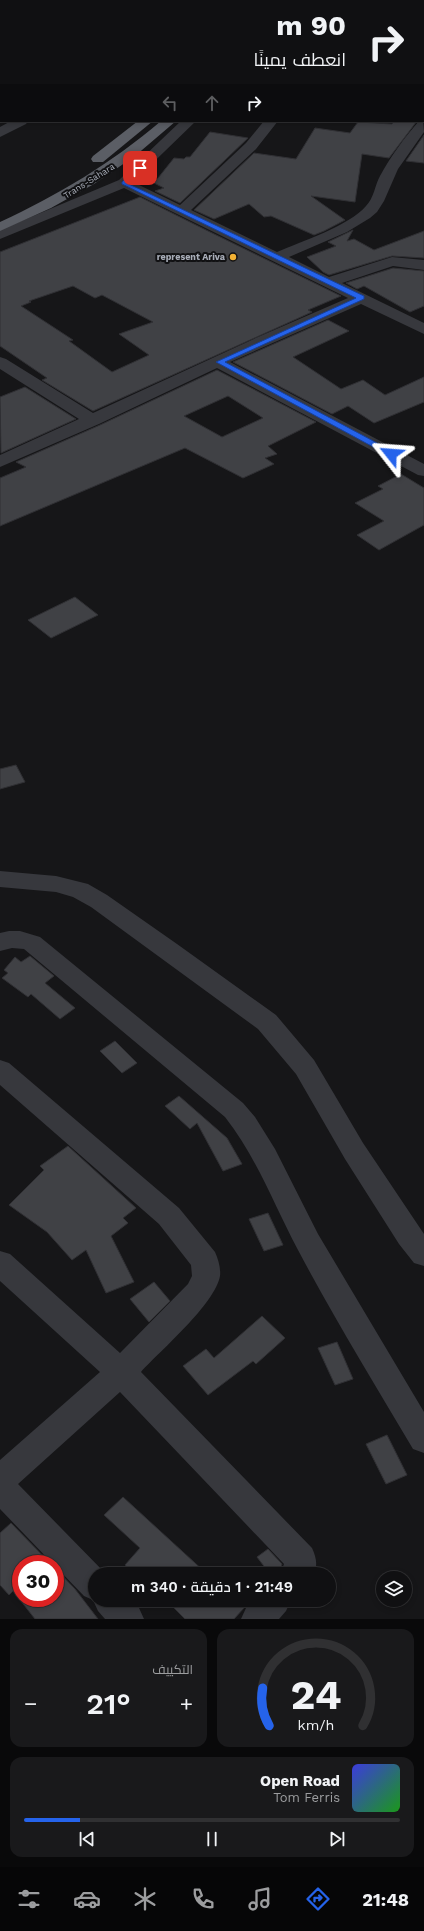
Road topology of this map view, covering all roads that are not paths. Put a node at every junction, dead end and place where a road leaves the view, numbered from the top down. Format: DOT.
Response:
graph roads {
  1 [pos="19,122"];
  2 [pos="145,122"];
  3 [pos="169,122"];
  4 [pos="188,122"];
  5 [pos="270,122"];
  6 [pos="424,124"];
  7 [pos="0,133"];
  8 [pos="124,183"];
  9 [pos="182,211"];
  10 [pos="0,214"];
  11 [pos="0,227"];
  12 [pos="0,235"];
  13 [pos="277,257"];
  14 [pos="424,265"];
  15 [pos="330,282"];
  16 [pos="362,298"];
  17 [pos="424,329"];
  18 [pos="0,362"];
  19 [pos="220,362"];
  20 [pos="93,420"];
  21 [pos="0,462"];
  22 [pos="424,471"];
  23 [pos="0,879"];
  24 [pos="0,942"];
  25 [pos="0,1070"];
  26 [pos="424,1254"];
  27 [pos="0,1263"];
  28 [pos="121,1372"];
  29 [pos="424,1439"];
  30 [pos="0,1480"];
  31 [pos="0,1487"];
  32 [pos="301,1567"];
  33 [pos="88,1578"];
  34 [pos="116,1607"];
  35 [pos="268,1607"];
  36 [pos="128,1619"];
  37 [pos="257,1619"];
  1 -- 7 [label="street"];
  2 -- 10 [label="highway, Trans-Sahara"];
  3 -- 11 [label="highway, Trans-Sahara"];
  4 -- 8 [label="street"];
  5 -- 9 [label="street"];
  6 -- 13 [label="street"];
  8 -- 9 [label="street"];
  8 -- 12 [label="street"];
  9 -- 13 [label="street"];
  13 -- 15 [label="street"];
  14 -- 15 [label="street"];
  15 -- 16 [label="street"];
  16 -- 17 [label="street"];
  16 -- 19 [label="street"];
  18 -- 20 [label="street"];
  19 -- 20 [label="street"];
  19 -- 22 [label="street"];
  20 -- 21 [label="street"];
  23 -- 26 [label="street"];
  24 -- 29 [label="street"];
  25 -- 28 [label="street"];
  27 -- 28 [label="street"];
  28 -- 30 [label="street"];
  28 -- 32 [label="street"];
  31 -- 33 [label="street"];
  34 -- 36 [label="street"];
  35 -- 37 [label="street"];
}
